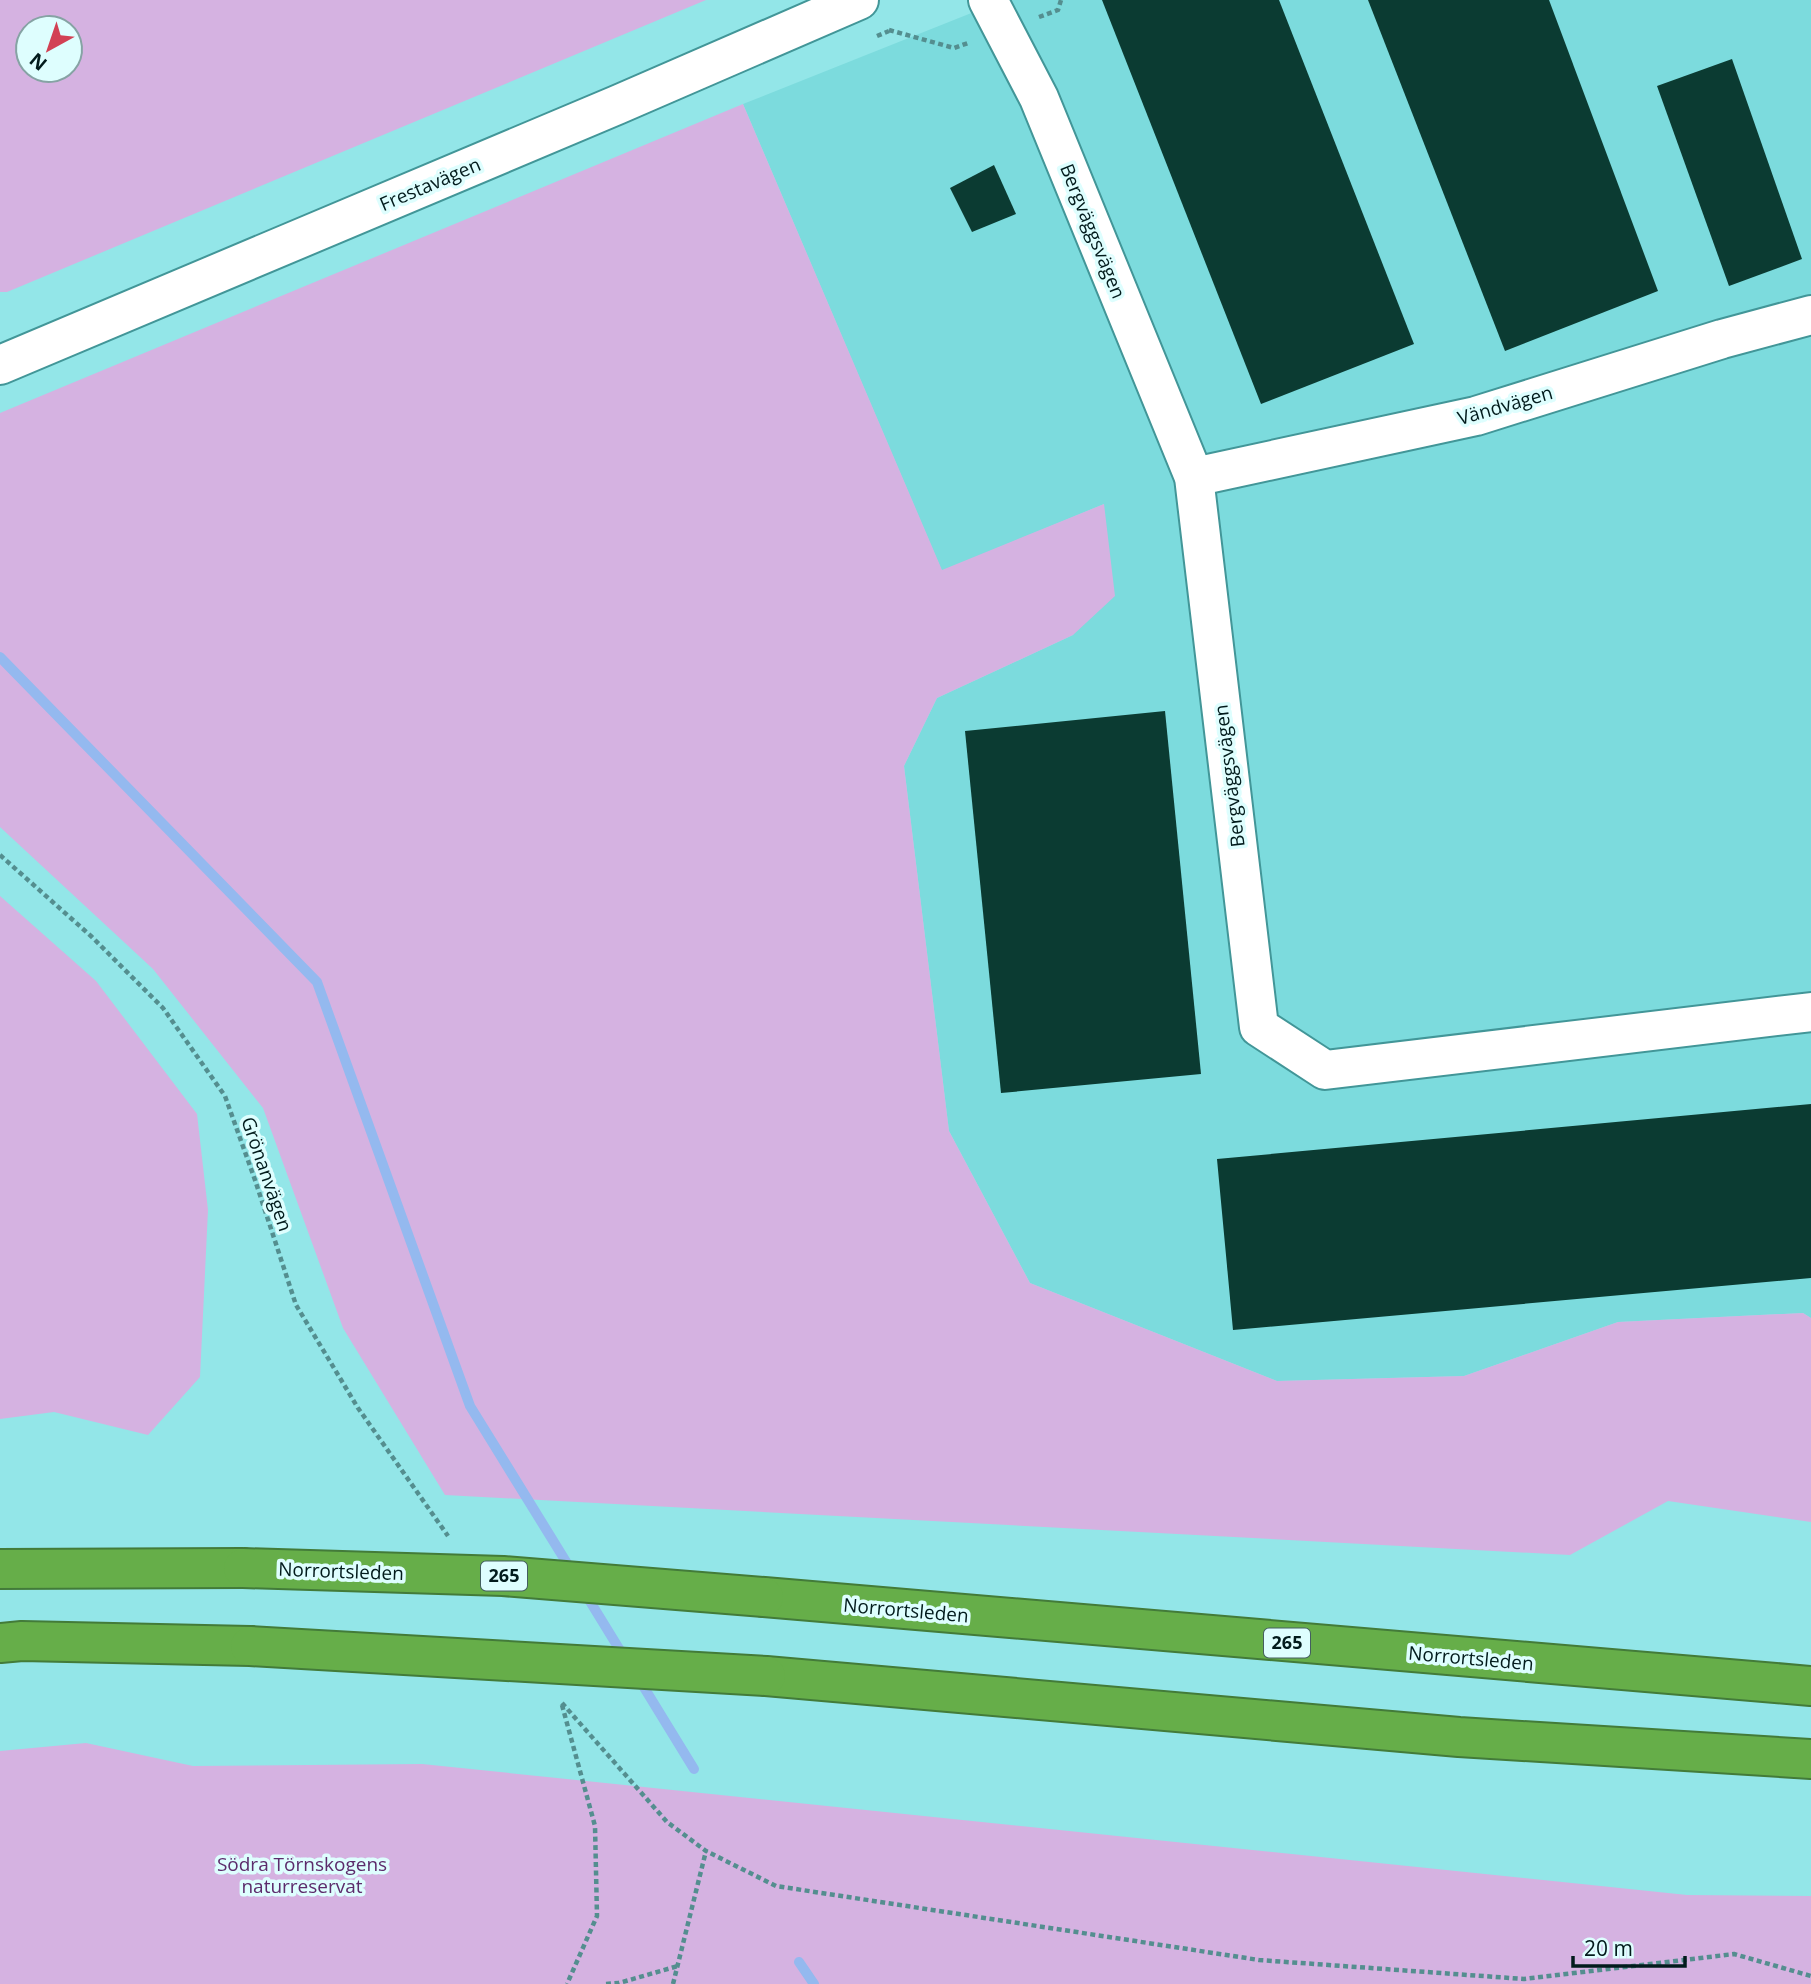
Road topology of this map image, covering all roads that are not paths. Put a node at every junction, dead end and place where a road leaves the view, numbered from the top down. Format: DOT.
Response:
graph roads {
  1 [pos="871,10"];
  2 [pos="996,15"];
  3 [pos="1811,315"];
  4 [pos="0,365"];
  5 [pos="1194,477"];
  6 [pos="1811,1012"];
  7 [pos="0,1569"];
  8 [pos="0,1643"];
  9 [pos="1811,1686"];
  10 [pos="1811,1759"];
  1 -- 4 [label="street, Frestavägen"];
  2 -- 5 [label="street, Bergväggsvägen"];
  3 -- 5 [label="street, Vändvägen"];
  5 -- 6 [label="street, Bergväggsvägen"];
  7 -- 9 [label="highway, Norrortsleden / 265, bridge"];
  8 -- 10 [label="highway, bridge"];
}
